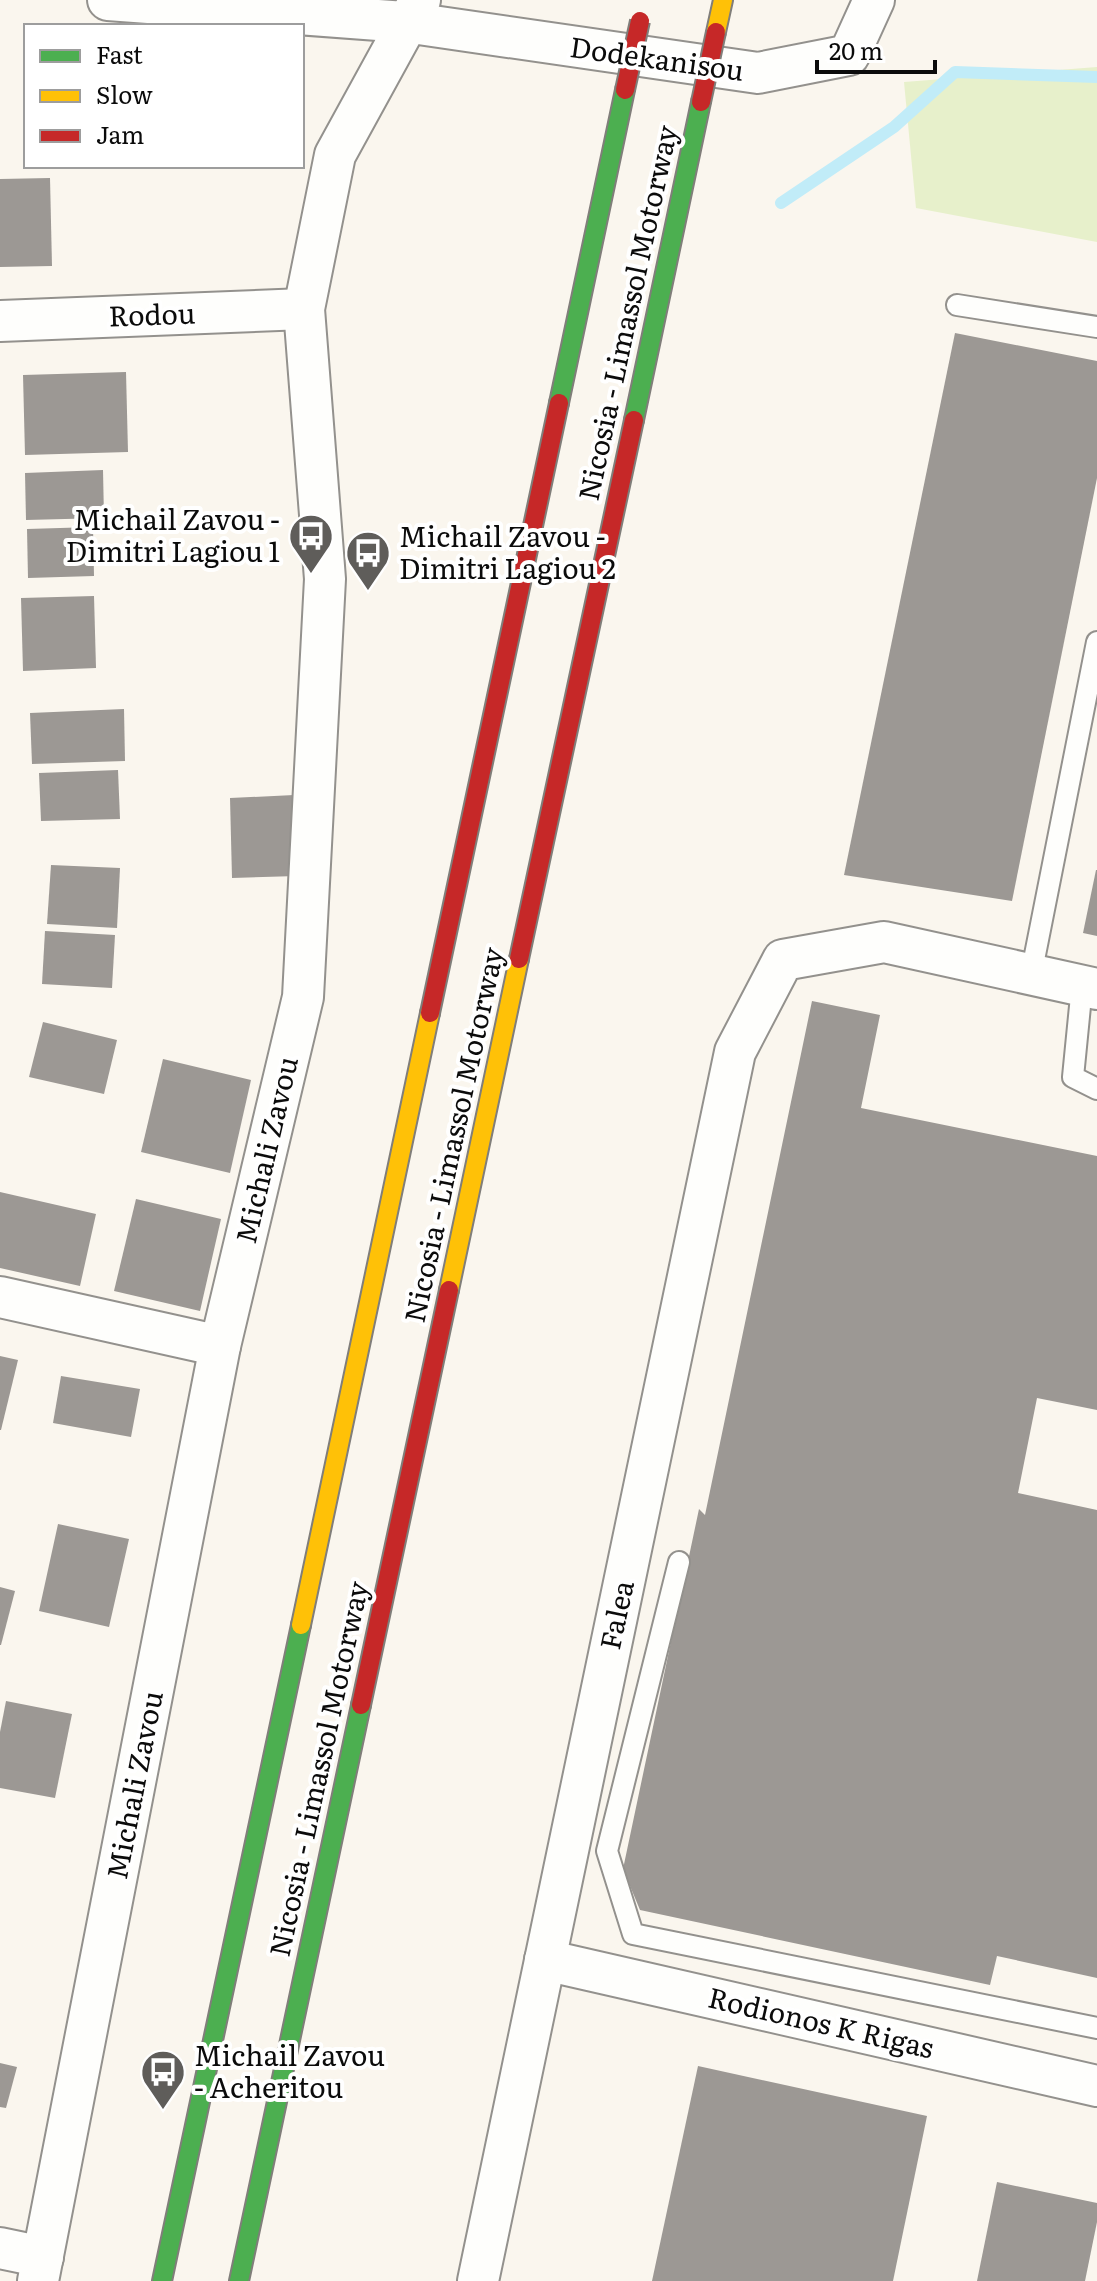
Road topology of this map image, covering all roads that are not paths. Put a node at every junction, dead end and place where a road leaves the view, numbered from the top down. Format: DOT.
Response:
graph roads {
  1 [pos="108,0"];
  2 [pos="644,0"];
  3 [pos="723,0"];
  4 [pos="874,0"];
  5 [pos="412,11"];
  6 [pos="957,305"];
  7 [pos="304,309"];
  8 [pos="0,321"];
  9 [pos="1097,327"];
  10 [pos="1097,642"];
  11 [pos="1031,975"];
  12 [pos="1089,987"];
  13 [pos="1097,1089"];
  14 [pos="0,1297"];
  15 [pos="220,1346"];
  16 [pos="679,1562"];
  17 [pos="545,1960"];
  18 [pos="1097,2028"];
  19 [pos="1097,2086"];
  20 [pos="0,2248"];
  21 [pos="41,2269"];
  22 [pos="162,2281"];
  23 [pos="239,2281"];
  24 [pos="478,2281"];
  1 -- 5 [label="street"];
  2 -- 22 [label="highway, Nicosia - Limassol Motorway, bridge"];
  3 -- 23 [label="highway, Nicosia - Limassol Motorway, bridge"];
  4 -- 5 [label="street, Dodekanisou"];
  5 -- 7 [label="street, Michali Zavou"];
  6 -- 9 [label="lane"];
  7 -- 8 [label="street, Rodou"];
  7 -- 15 [label="street, Michali Zavou"];
  10 -- 11 [label="lane"];
  11 -- 12 [label="street"];
  11 -- 17 [label="street, Falea"];
  12 -- 13 [label="lane"];
  14 -- 15 [label="street"];
  15 -- 21 [label="street, Michali Zavou"];
  16 -- 18 [label="lane"];
  17 -- 19 [label="street, Rodionos K Rigas"];
  17 -- 24 [label="street, Falea"];
  20 -- 21 [label="street"];
}
